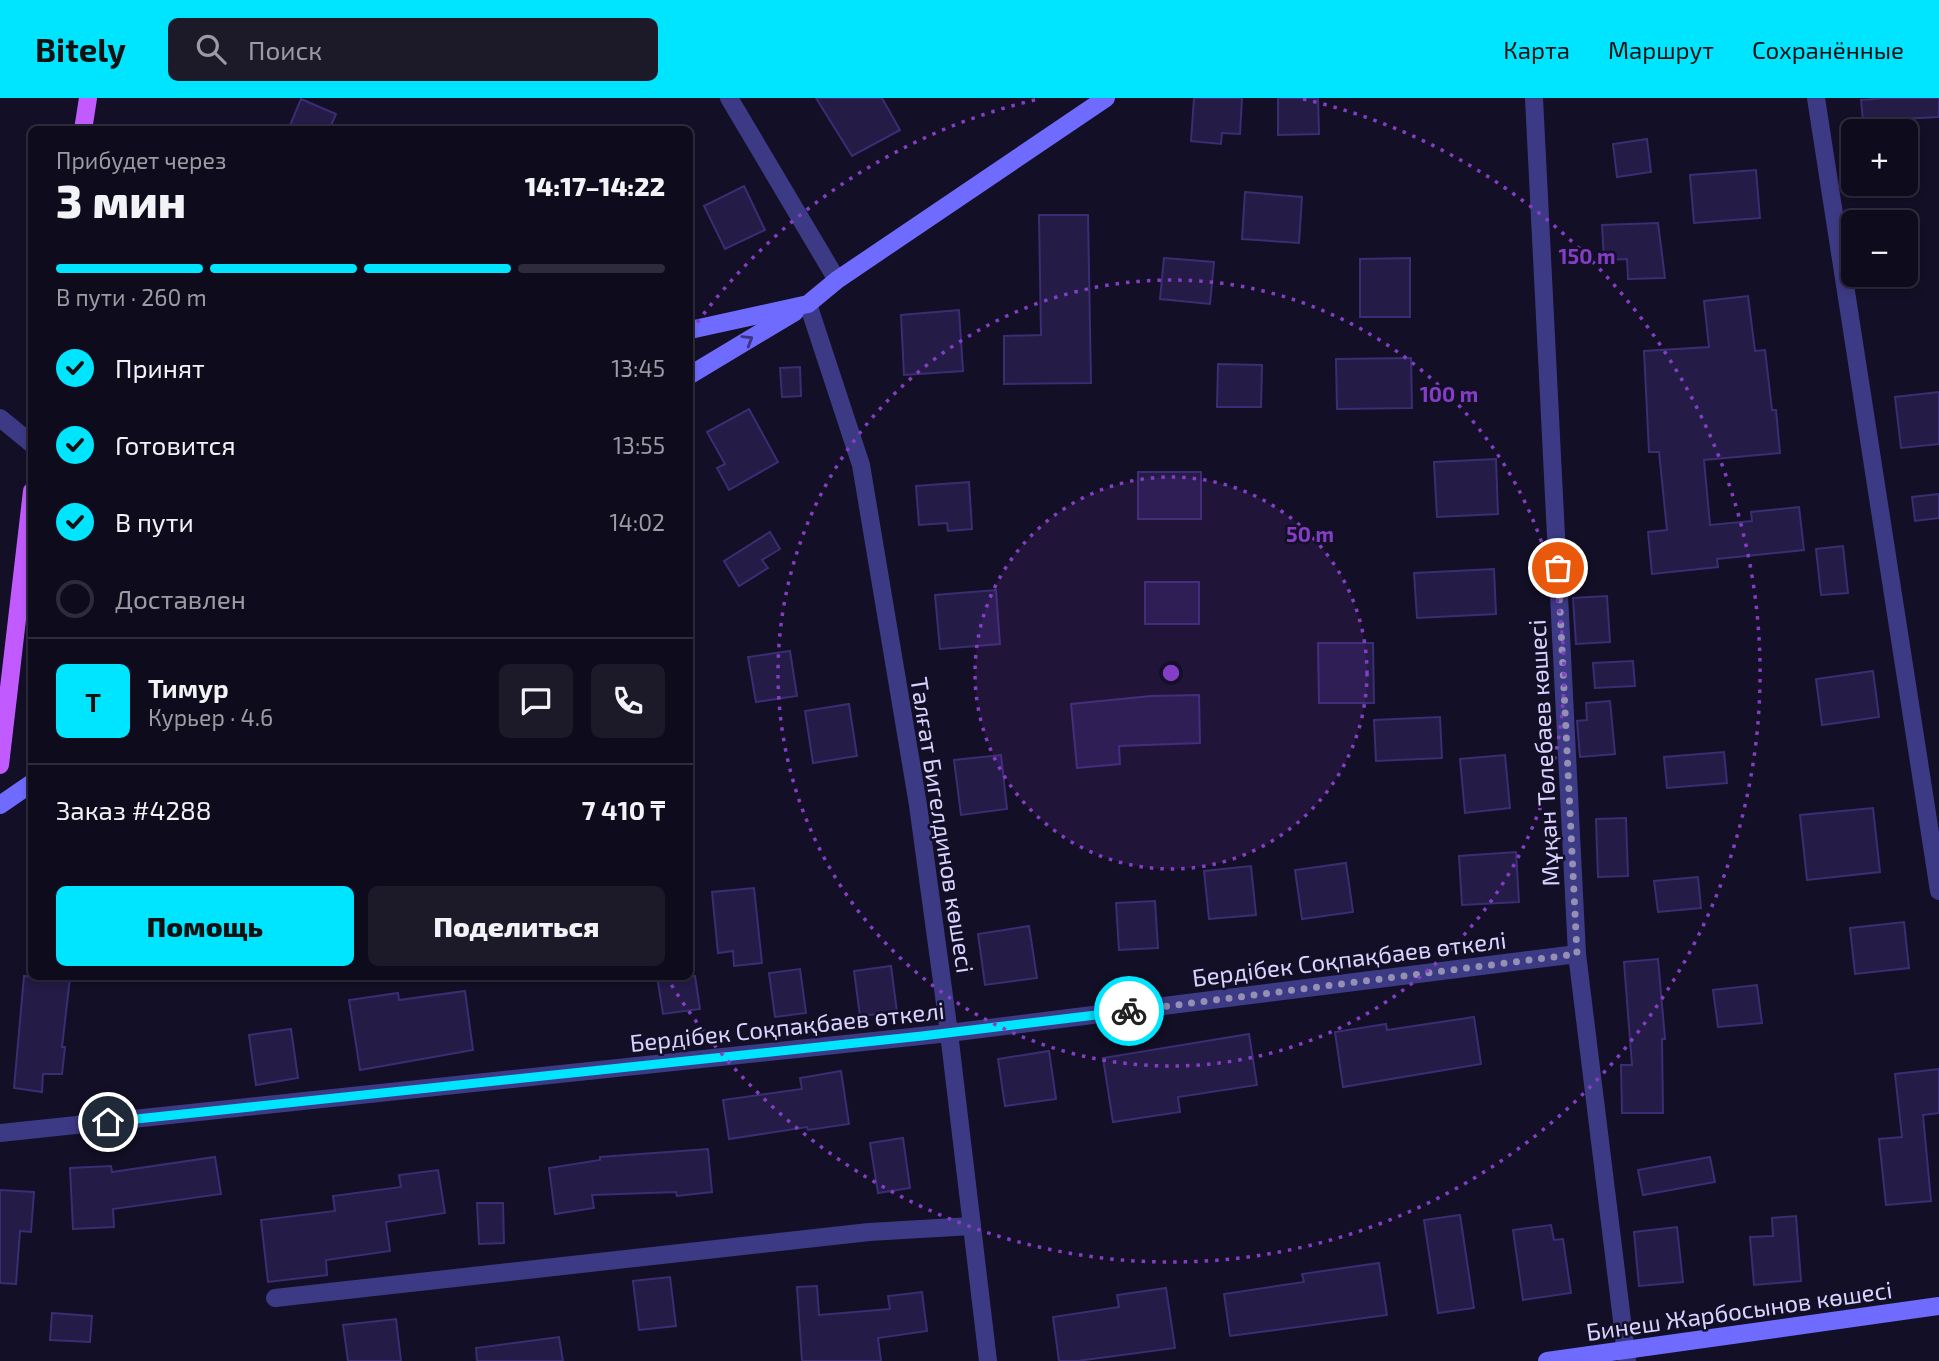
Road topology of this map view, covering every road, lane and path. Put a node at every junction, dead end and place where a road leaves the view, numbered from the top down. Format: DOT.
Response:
graph roads {
  1 [pos="88,98"];
  2 [pos="729,98"];
  3 [pos="1106,98"];
  4 [pos="1534,98"];
  5 [pos="1816,98"];
  6 [pos="84,126"];
  7 [pos="837,280"];
  8 [pos="808,304"];
  9 [pos="693,329"];
  10 [pos="693,372"];
  11 [pos="0,418"];
  12 [pos="28,441"];
  13 [pos="28,525"];
  14 [pos="0,765"];
  15 [pos="28,786"];
  16 [pos="0,805"];
  17 [pos="1939,891"];
  18 [pos="1577,954"];
  19 [pos="949,1033"];
  20 [pos="0,1133"];
  21 [pos="972,1226"];
  22 [pos="275,1298"];
  23 [pos="1939,1306"];
  24 [pos="1625,1356"];
  25 [pos="988,1361"];
  26 [pos="1547,1361"];
  1 -- 6 [label="main road"];
  2 -- 7 [label="street"];
  3 -- 7 [label="street"];
  4 -- 18 [label="street, Мұқан Төлебаев көшесі"];
  5 -- 17 [label="street"];
  7 -- 8 [label="street"];
  8 -- 9 [label="street"];
  10 -- 8 [label="street, one-way"];
  8 -- 19 [label="street, Талғат Бигелдинов көшесі"];
  11 -- 12 [label="street"];
  13 -- 14 [label="main road"];
  15 -- 16 [label="street"];
  18 -- 19 [label="street, Бердібек Соқпақбаев өткелі"];
  18 -- 24 [label="street, Мұқан Төлебаев көшесі"];
  19 -- 20 [label="street, Бердібек Соқпақбаев өткелі"];
  19 -- 21 [label="street, Талғат Бигелдинов көшесі"];
  21 -- 22 [label="street"];
  21 -- 25 [label="street, Талғат Бигелдинов көшесі"];
  23 -- 24 [label="street, Бинеш Жарбосынов көшесі"];
  24 -- 26 [label="street, Бинеш Жарбосынов көшесі"];
}
